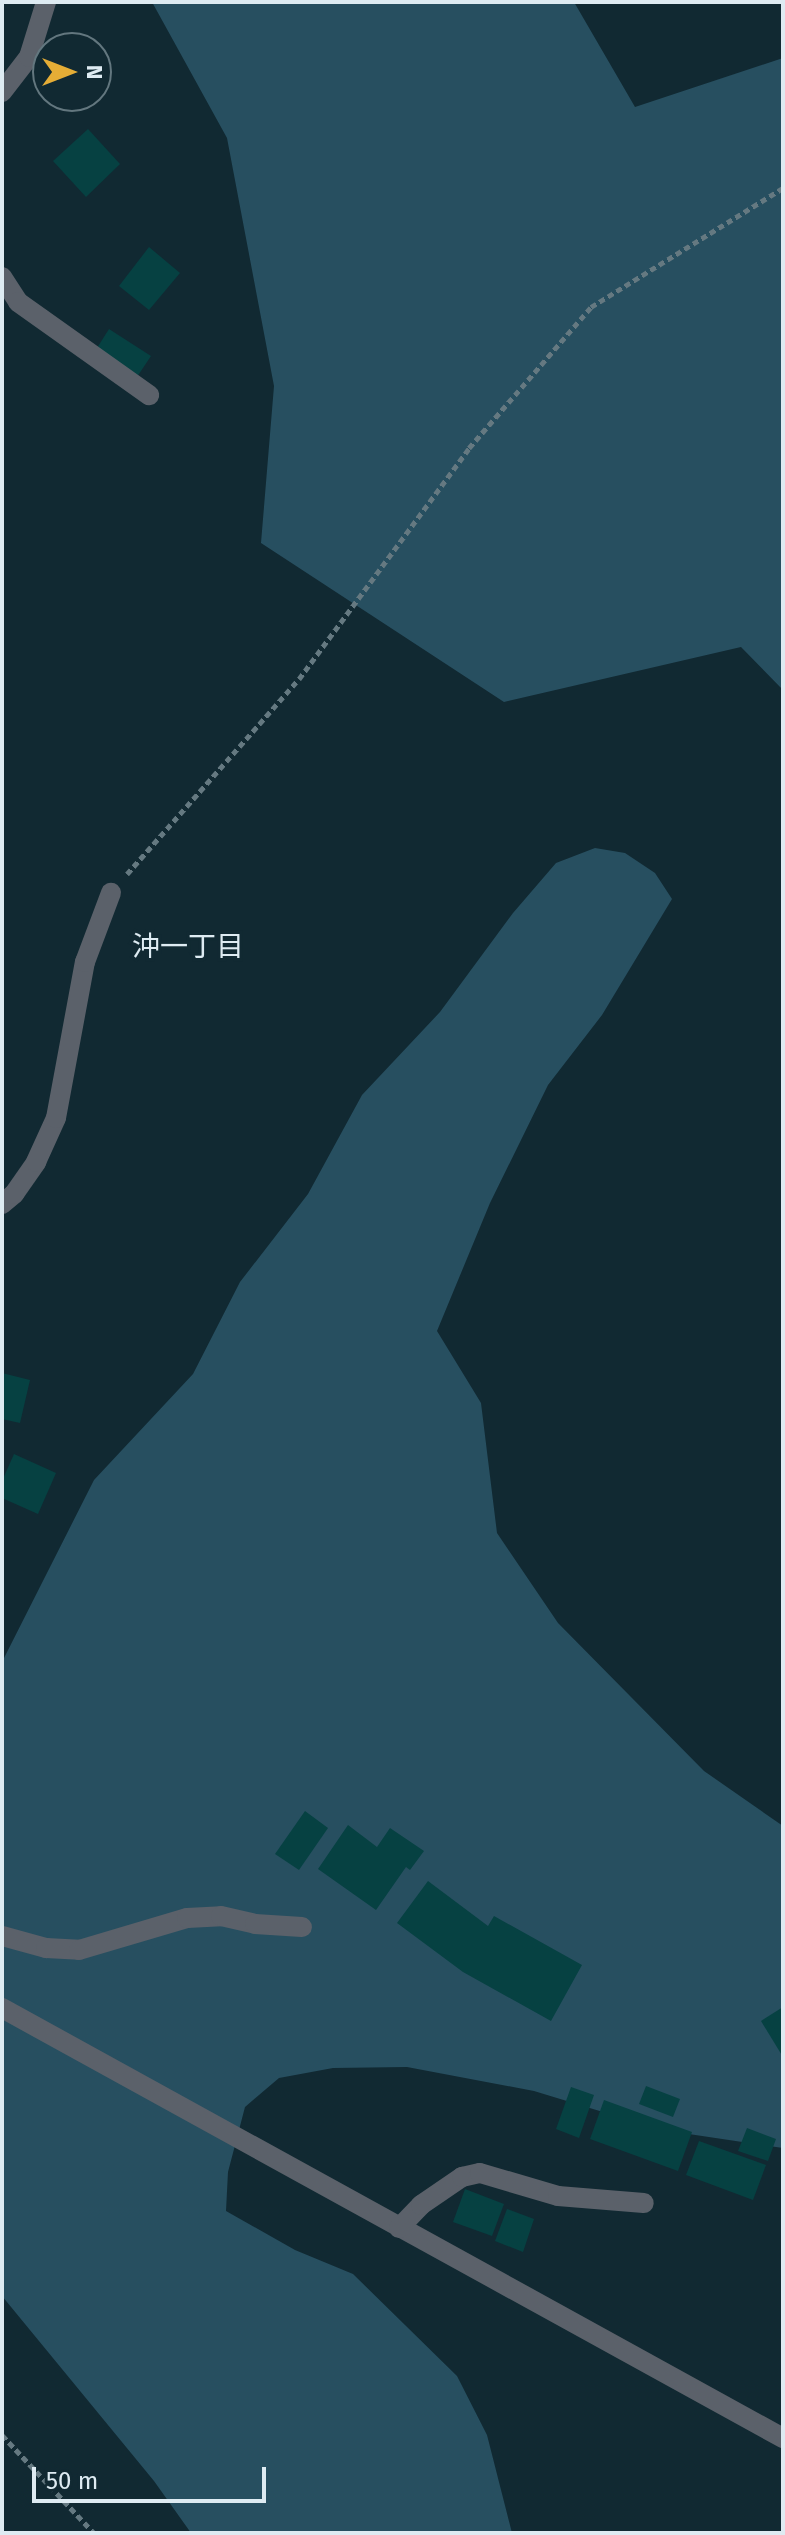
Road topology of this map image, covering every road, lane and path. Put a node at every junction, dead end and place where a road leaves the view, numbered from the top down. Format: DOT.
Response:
graph roads {
  1 [pos="46,2"];
  2 [pos="2,92"];
  3 [pos="783,188"];
  4 [pos="2,277"];
  5 [pos="149,395"];
  6 [pos="111,893"];
  7 [pos="2,1204"];
  8 [pos="302,1927"];
  9 [pos="2,1936"];
  10 [pos="2,2008"];
  11 [pos="644,2203"];
  12 [pos="399,2228"];
  13 [pos="2,2435"];
  14 [pos="783,2438"];
  15 [pos="94,2533"];
  1 -- 2 [label="street"];
  3 -- 6 [label="path"];
  4 -- 5 [label="street"];
  6 -- 7 [label="street"];
  8 -- 9 [label="street"];
  10 -- 12 [label="street"];
  11 -- 12 [label="street"];
  12 -- 14 [label="street"];
  13 -- 15 [label="path"];
}
